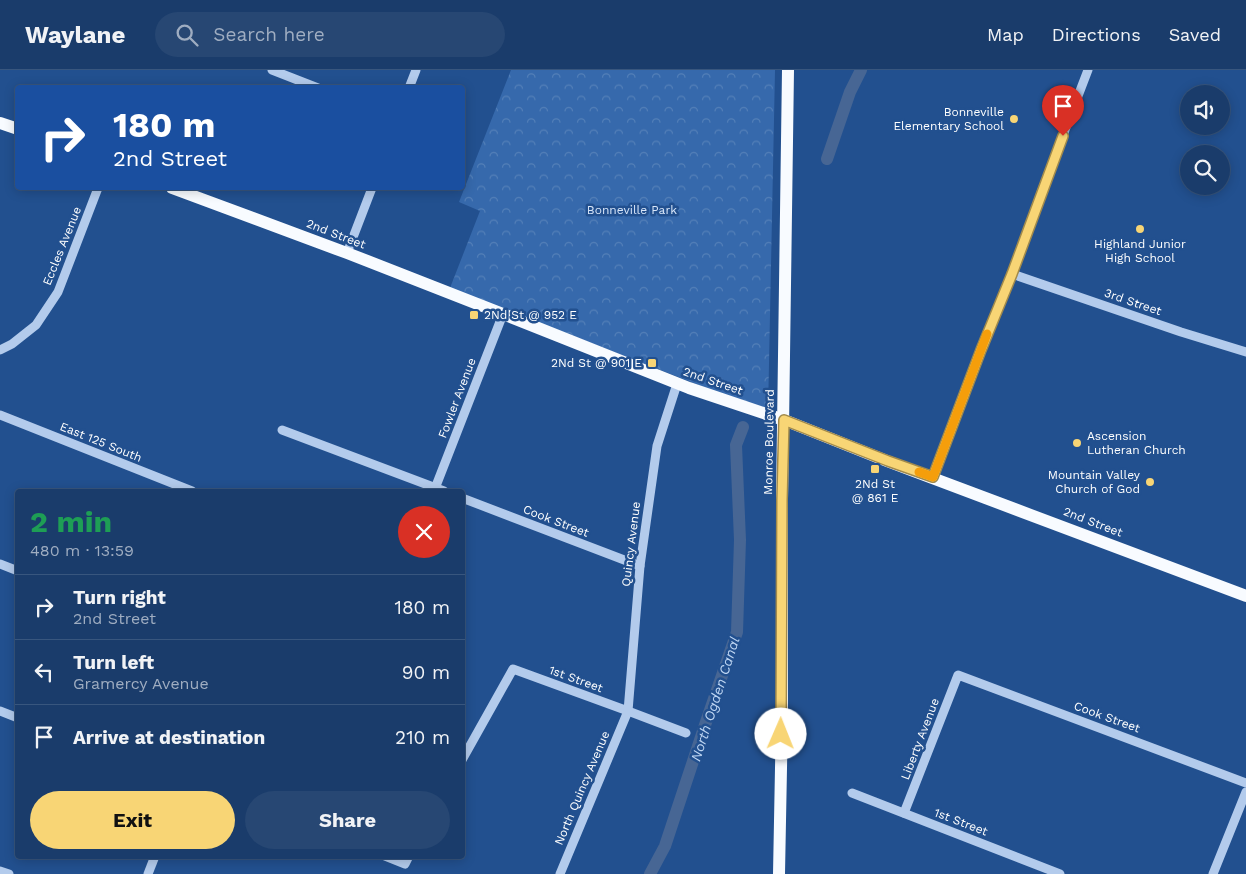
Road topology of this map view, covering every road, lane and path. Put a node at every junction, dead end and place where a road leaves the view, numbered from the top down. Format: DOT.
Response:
graph roads {
  1 [pos="272,70"];
  2 [pos="416,70"];
  3 [pos="788,70"];
  4 [pos="1088,70"];
  5 [pos="310,85"];
  6 [pos="410,85"];
  7 [pos="0,123"];
  8 [pos="15,128"];
  9 [pos="97,190"];
  10 [pos="177,190"];
  11 [pos="371,190"];
  12 [pos="347,253"];
  13 [pos="1012,274"];
  14 [pos="503,314"];
  15 [pos="0,350"];
  16 [pos="1246,352"];
  17 [pos="677,384"];
  18 [pos="0,415"];
  19 [pos="784,420"];
  20 [pos="282,430"];
  21 [pos="933,477"];
  22 [pos="187,489"];
  23 [pos="435,489"];
  24 [pos="438,489"];
  25 [pos="465,499"];
  26 [pos="0,564"];
  27 [pos="640,566"];
  28 [pos="15,570"];
  29 [pos="1246,596"];
  30 [pos="958,675"];
  31 [pos="0,711"];
  32 [pos="628,711"];
  33 [pos="15,717"];
  34 [pos="686,734"];
  35 [pos="465,755"];
  36 [pos="1246,783"];
  37 [pos="1246,792"];
  38 [pos="852,793"];
  39 [pos="904,813"];
  40 [pos="154,859"];
  41 [pos="0,871"];
  42 [pos="8,874"];
  43 [pos="148,874"];
  44 [pos="560,874"];
  45 [pos="779,874"];
  46 [pos="1060,874"];
  47 [pos="1213,874"];
  1 -- 5 [label="street"];
  2 -- 6 [label="street"];
  3 -- 19 [label="main road, Monroe Boulevard"];
  4 -- 13 [label="street"];
  7 -- 8 [label="main road"];
  9 -- 15 [label="street, Eccles Avenue"];
  10 -- 12 [label="main road, 2nd Street"];
  11 -- 12 [label="street"];
  12 -- 14 [label="main road, 2nd Street"];
  13 -- 16 [label="street, 3rd Street"];
  13 -- 21 [label="street"];
  14 -- 17 [label="main road, 2nd Street"];
  14 -- 24 [label="street, Fowler Avenue"];
  17 -- 19 [label="main road, 2nd Street"];
  17 -- 27 [label="street, Quincy Avenue"];
  18 -- 22 [label="street, East 125 South"];
  19 -- 21 [label="main road, 2nd Street"];
  19 -- 45 [label="main road, Monroe Boulevard"];
  20 -- 23 [label="street"];
  21 -- 29 [label="main road, 2nd Street"];
  25 -- 27 [label="street, Cook Street"];
  26 -- 28 [label="street"];
  27 -- 32 [label="street, Quincy Avenue"];
  30 -- 36 [label="street, Cook Street"];
  30 -- 39 [label="street, Liberty Avenue"];
  31 -- 33 [label="street"];
  32 -- 34 [label="street, 1st Street"];
  32 -- 35 [label="street, 1st Street"];
  32 -- 44 [label="street, North Quincy Avenue"];
  37 -- 47 [label="street"];
  38 -- 39 [label="street, 1st Street"];
  39 -- 46 [label="street, 1st Street"];
  40 -- 43 [label="street"];
  41 -- 42 [label="street"];
}
